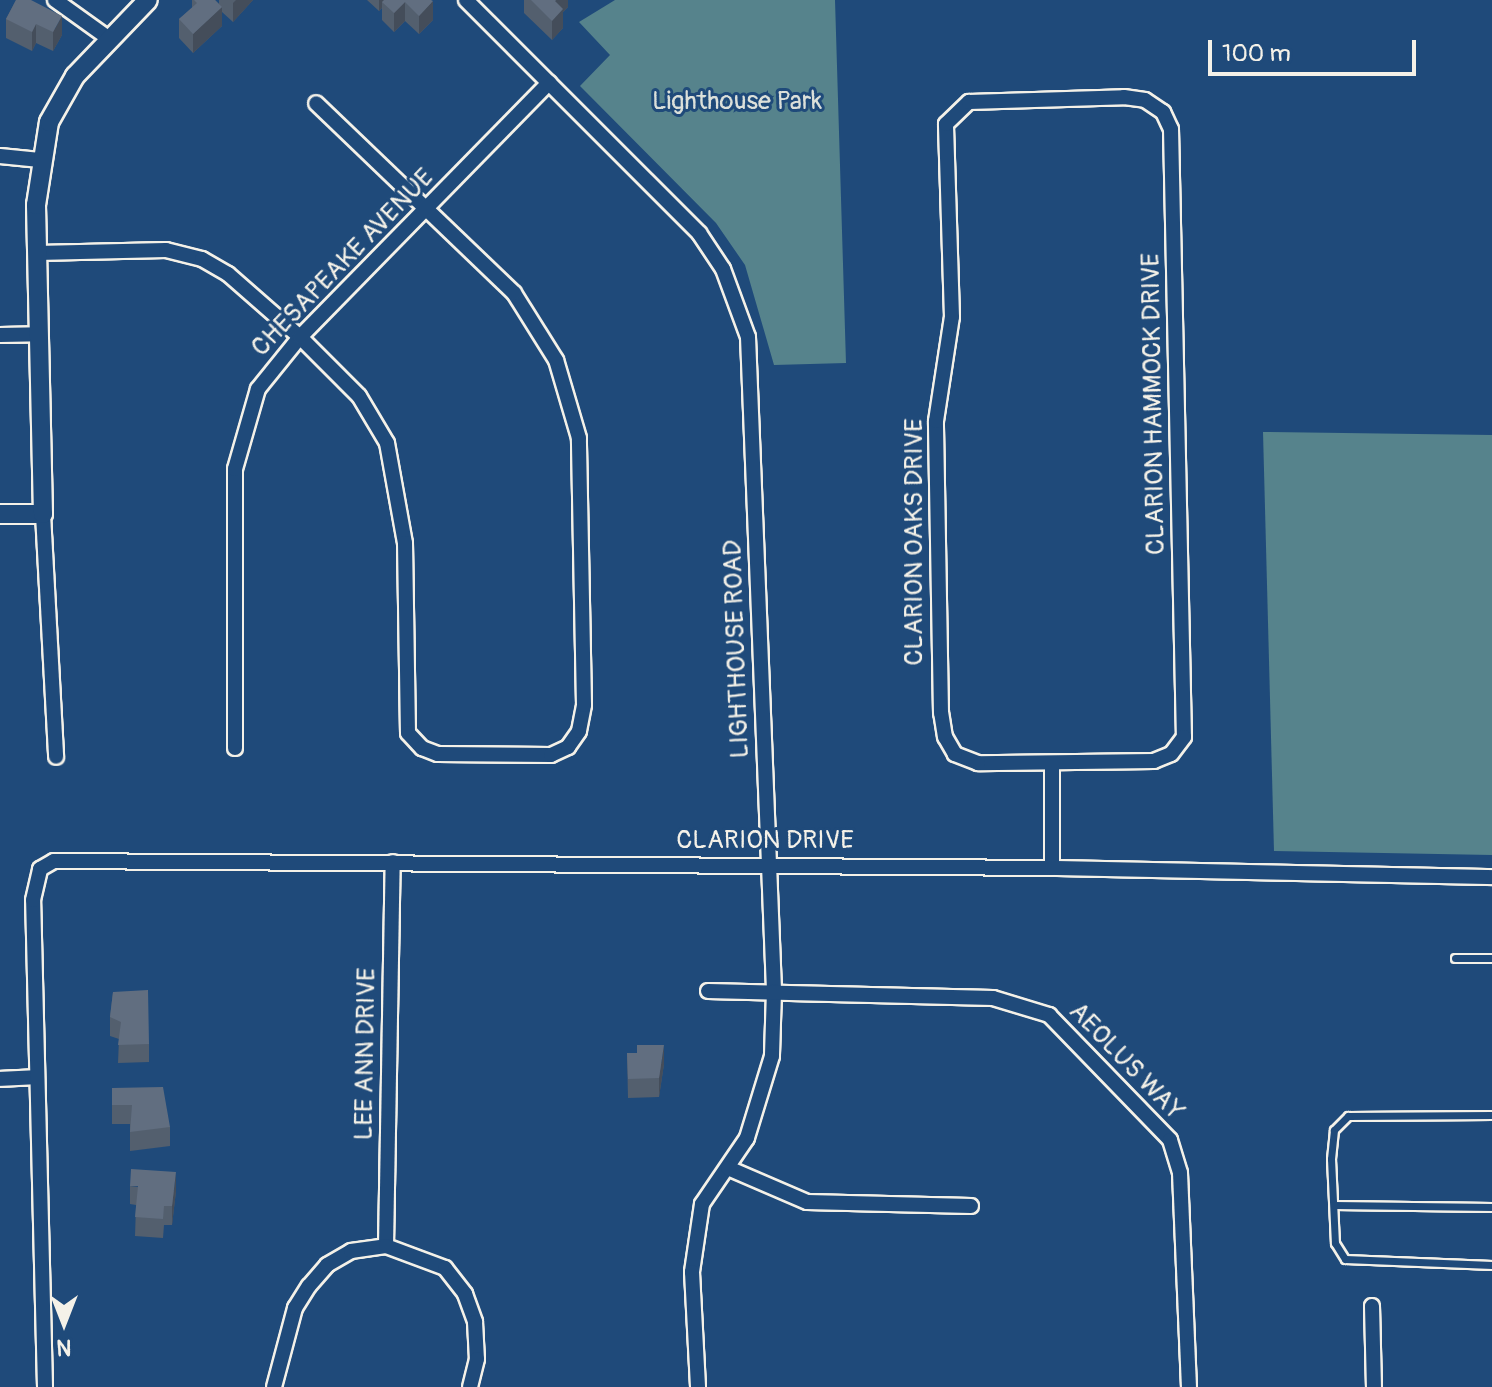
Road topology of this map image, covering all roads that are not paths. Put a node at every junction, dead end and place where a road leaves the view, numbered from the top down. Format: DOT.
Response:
graph roads {
  1 [pos="55,0"];
  2 [pos="148,0"];
  3 [pos="470,1"];
  4 [pos="108,38"];
  5 [pos="549,83"];
  6 [pos="985,100"];
  7 [pos="316,103"];
  8 [pos="0,156"];
  9 [pos="40,160"];
  10 [pos="426,212"];
  11 [pos="37,253"];
  12 [pos="39,334"];
  13 [pos="0,335"];
  14 [pos="300,337"];
  15 [pos="0,514"];
  16 [pos="43,514"];
  17 [pos="235,748"];
  18 [pos="56,757"];
  19 [pos="1052,764"];
  20 [pos="393,862"];
  21 [pos="768,865"];
  22 [pos="1052,868"];
  23 [pos="1492,877"];
  24 [pos="1455,958"];
  25 [pos="1492,958"];
  26 [pos="708,991"];
  27 [pos="774,991"];
  28 [pos="37,1077"];
  29 [pos="0,1079"];
  30 [pos="1492,1115"];
  31 [pos="728,1168"];
  32 [pos="1334,1205"];
  33 [pos="971,1206"];
  34 [pos="1492,1207"];
  35 [pos="386,1246"];
  36 [pos="1492,1265"];
  37 [pos="1372,1306"];
  38 [pos="45,1387"];
  39 [pos="274,1387"];
  40 [pos="470,1387"];
  41 [pos="698,1387"];
  42 [pos="1189,1387"];
  43 [pos="1374,1387"];
  1 -- 4 [label="street"];
  2 -- 4 [label="street"];
  3 -- 5 [label="street, LIGHTHOUSE ROAD"];
  4 -- 9 [label="street"];
  5 -- 10 [label="street, CHESAPEAKE AVENUE"];
  5 -- 21 [label="street, LIGHTHOUSE ROAD"];
  6 -- 19 [label="street, CLARION OAKS DRIVE"];
  6 -- 19 [label="street, CLARION HAMMOCK DRIVE"];
  7 -- 10 [label="street"];
  8 -- 9 [label="street"];
  9 -- 11 [label="street"];
  10 -- 14 [label="street, CHESAPEAKE AVENUE"];
  10 -- 14 [label="street"];
  11 -- 12 [label="street"];
  11 -- 14 [label="street"];
  12 -- 13 [label="street"];
  12 -- 16 [label="street"];
  14 -- 17 [label="street, CHESAPEAKE AVENUE"];
  15 -- 16 [label="street"];
  16 -- 18 [label="street"];
  19 -- 22 [label="street"];
  20 -- 21 [label="street, CLARION DRIVE"];
  20 -- 28 [label="street, CLARION DRIVE"];
  20 -- 35 [label="street, LEE ANN DRIVE"];
  21 -- 22 [label="street, CLARION DRIVE"];
  21 -- 27 [label="street, LIGHTHOUSE ROAD"];
  22 -- 23 [label="street, CLARION DRIVE"];
  24 -- 25 [label="lane"];
  26 -- 27 [label="street, AEOLUS WAY"];
  27 -- 31 [label="street, LIGHTHOUSE ROAD"];
  27 -- 42 [label="street, AEOLUS WAY"];
  28 -- 29 [label="street"];
  28 -- 38 [label="street"];
  30 -- 32 [label="lane"];
  31 -- 33 [label="street"];
  31 -- 41 [label="street, LIGHTHOUSE ROAD"];
  32 -- 34 [label="lane"];
  32 -- 36 [label="lane"];
  35 -- 39 [label="street"];
  35 -- 40 [label="street"];
  37 -- 43 [label="street"];
}
